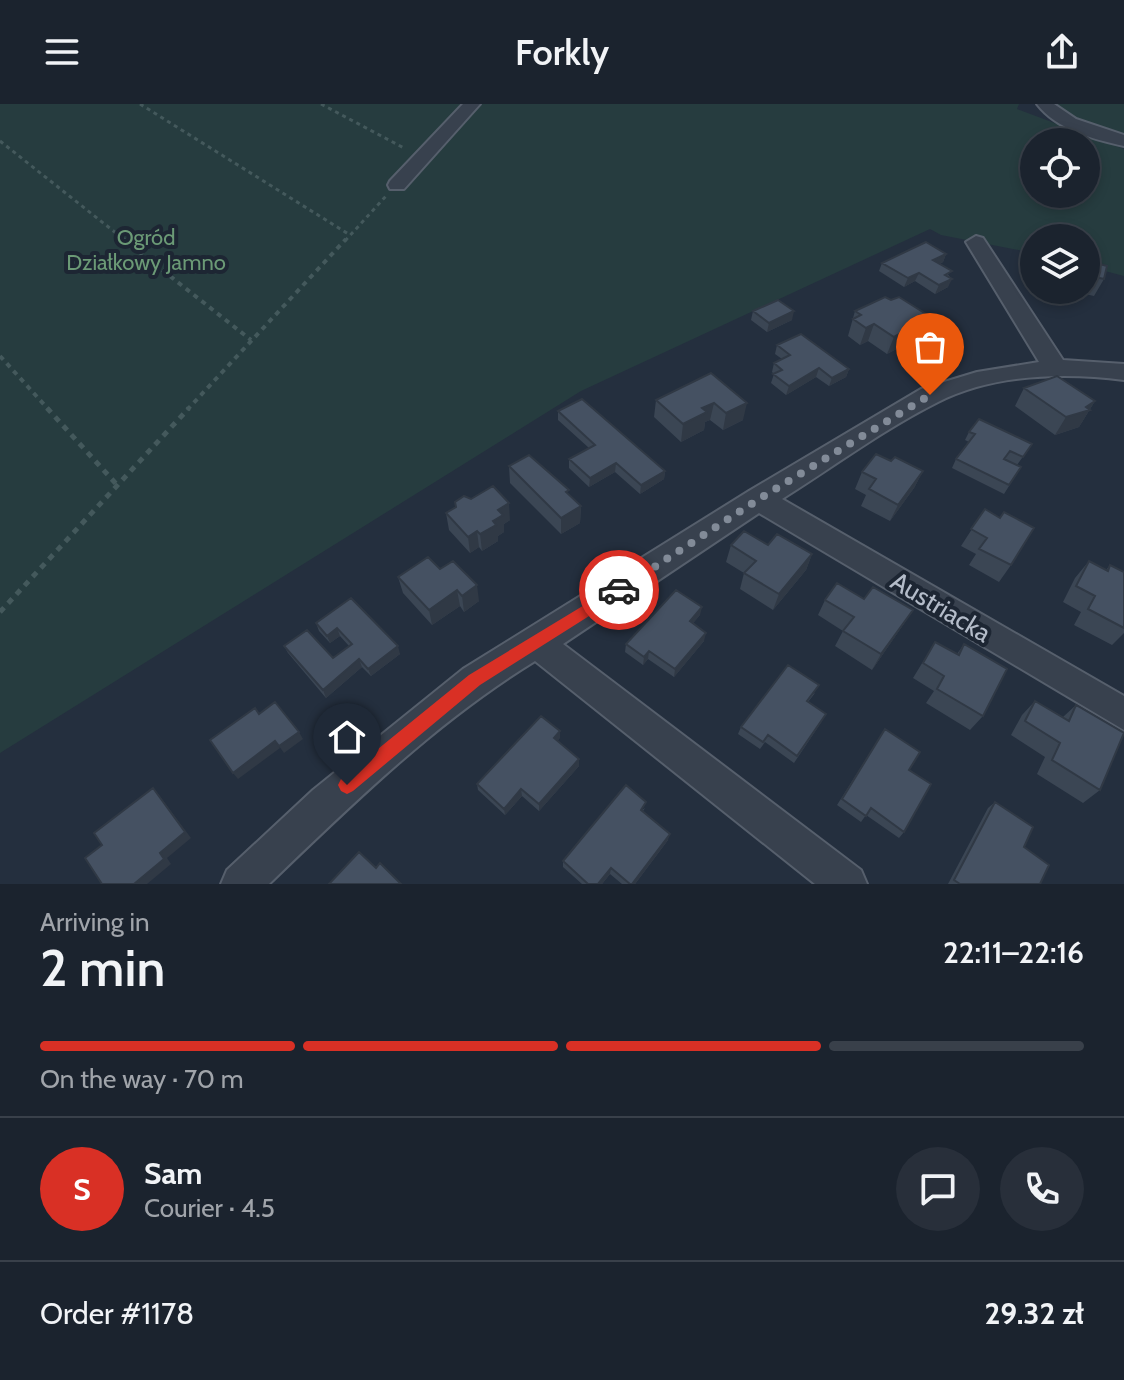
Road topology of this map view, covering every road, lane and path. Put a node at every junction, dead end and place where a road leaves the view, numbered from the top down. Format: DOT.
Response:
graph roads {
  1 [pos="140,104"];
  2 [pos="321,104"];
  3 [pos="472,104"];
  4 [pos="1045,104"];
  5 [pos="0,141"];
  6 [pos="1124,141"];
  7 [pos="423,157"];
  8 [pos="397,185"];
  9 [pos="350,235"];
  10 [pos="976,242"];
  11 [pos="251,340"];
  12 [pos="0,356"];
  13 [pos="1056,369"];
  14 [pos="1124,372"];
  15 [pos="118,486"];
  16 [pos="759,499"];
  17 [pos="0,612"];
  18 [pos="537,643"];
  19 [pos="1124,714"];
  20 [pos="241,884"];
  21 [pos="847,884"];
  1 -- 9 [label="path"];
  2 -- 7 [label="path"];
  3 -- 7 [label="street"];
  4 -- 6 [label="street"];
  5 -- 11 [label="path"];
  7 -- 8 [label="street"];
  8 -- 9 [label="path"];
  9 -- 11 [label="path"];
  10 -- 13 [label="street"];
  11 -- 15 [label="path"];
  12 -- 15 [label="path"];
  13 -- 14 [label="street"];
  13 -- 16 [label="street"];
  15 -- 17 [label="path"];
  16 -- 18 [label="street"];
  16 -- 19 [label="street, Austriacka"];
  18 -- 20 [label="street"];
  18 -- 21 [label="street"];
}
